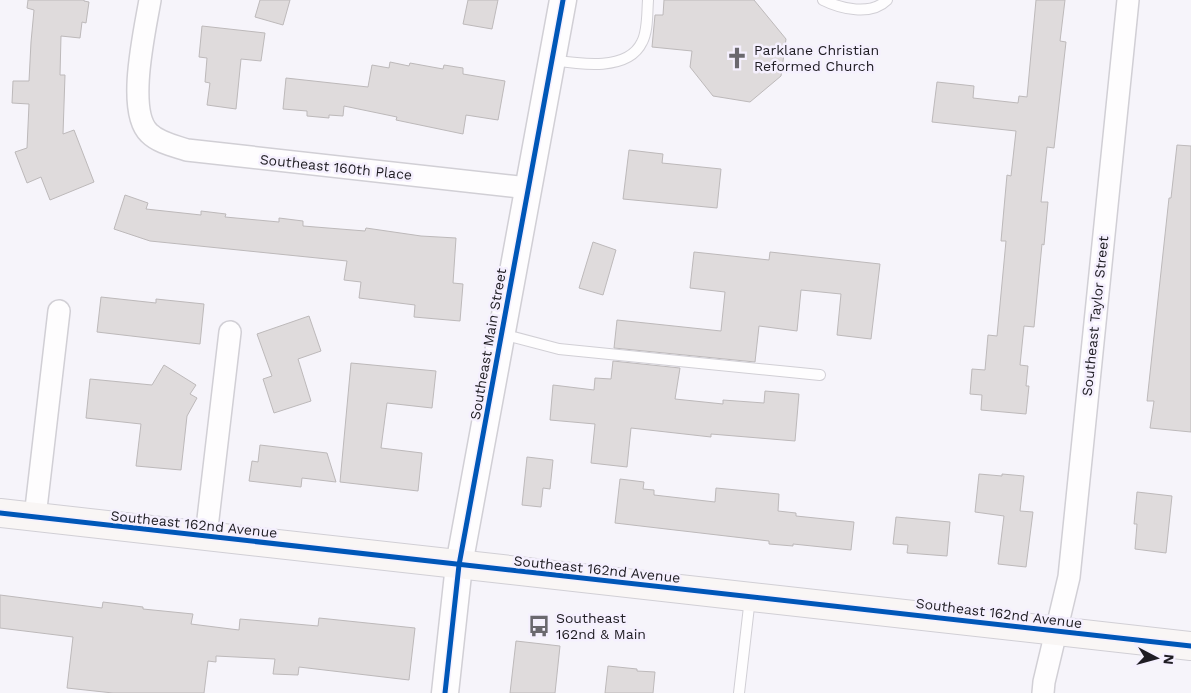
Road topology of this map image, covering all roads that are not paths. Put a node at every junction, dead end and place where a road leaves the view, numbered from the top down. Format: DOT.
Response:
graph roads {
  1 [pos="150,0"];
  2 [pos="563,0"];
  3 [pos="648,0"];
  4 [pos="823,0"];
  5 [pos="887,0"];
  6 [pos="1128,0"];
  7 [pos="552,60"];
  8 [pos="528,188"];
  9 [pos="59,311"];
  10 [pos="230,332"];
  11 [pos="501,334"];
  12 [pos="820,376"];
  13 [pos="0,513"];
  14 [pos="35,517"];
  15 [pos="206,536"];
  16 [pos="459,565"];
  17 [pos="750,597"];
  18 [pos="1056,631"];
  19 [pos="1191,646"];
  20 [pos="445,693"];
  21 [pos="739,693"];
  22 [pos="1043,693"];
  1 -- 8 [label="street, Southeast 160th Place"];
  2 -- 7 [label="street, Southeast Main Street"];
  3 -- 7 [label="lane"];
  4 -- 5 [label="lane"];
  6 -- 18 [label="street, Southeast Taylor Street"];
  7 -- 8 [label="street, Southeast Main Street"];
  8 -- 11 [label="street, Southeast Main Street"];
  9 -- 14 [label="street"];
  10 -- 15 [label="street"];
  11 -- 12 [label="lane"];
  11 -- 16 [label="street, Southeast Main Street"];
  13 -- 14 [label="main road, Southeast 162nd Avenue"];
  14 -- 15 [label="main road, Southeast 162nd Avenue"];
  15 -- 16 [label="main road, Southeast 162nd Avenue"];
  16 -- 17 [label="main road, Southeast 162nd Avenue"];
  16 -- 20 [label="street, Southeast Main Street"];
  17 -- 18 [label="main road, Southeast 162nd Avenue"];
  17 -- 21 [label="lane"];
  18 -- 19 [label="main road, Southeast 162nd Avenue"];
  18 -- 22 [label="street, Southeast Taylor Street"];
}
